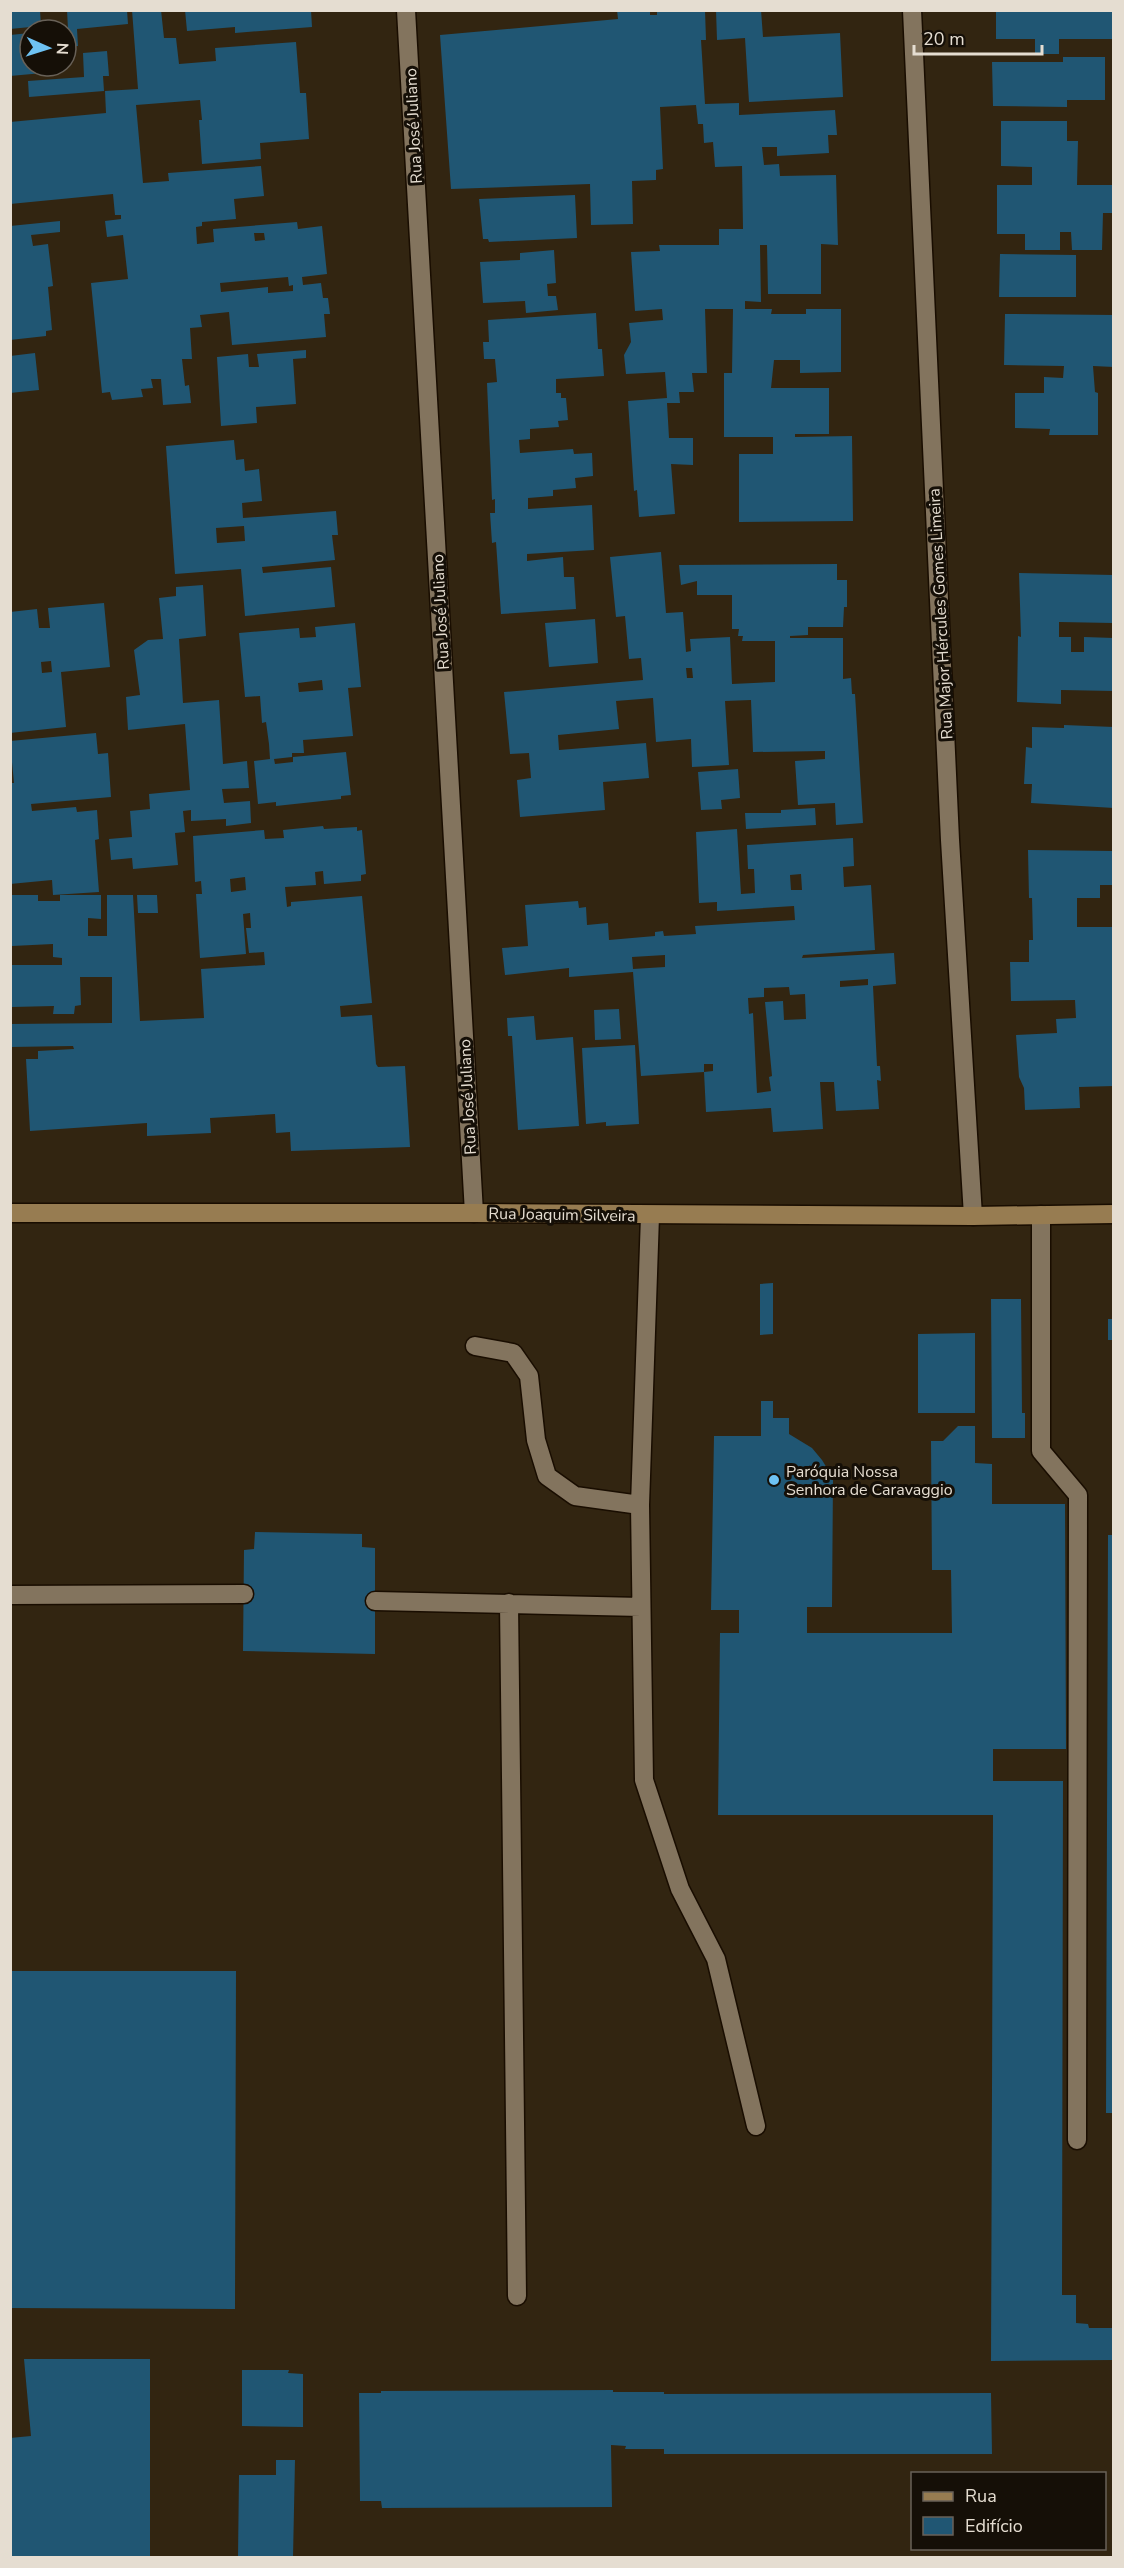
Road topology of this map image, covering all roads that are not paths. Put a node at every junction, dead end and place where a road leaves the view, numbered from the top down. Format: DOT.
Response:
graph roads {
  1 [pos="406,10"];
  2 [pos="912,10"];
  3 [pos="10,1213"];
  4 [pos="474,1213"];
  5 [pos="1113,1214"];
  6 [pos="1041,1215"];
  7 [pos="650,1216"];
  8 [pos="973,1216"];
  9 [pos="475,1346"];
  10 [pos="640,1505"];
  11 [pos="244,1594"];
  12 [pos="10,1595"];
  13 [pos="375,1601"];
  14 [pos="509,1603"];
  15 [pos="641,1607"];
  16 [pos="756,2126"];
  17 [pos="1077,2140"];
  18 [pos="517,2296"];
  1 -- 4 [label="street, Rua José Juliano"];
  2 -- 8 [label="street, Rua Major Hércules Gomes Limeira"];
  3 -- 4 [label="street, Rua Joaquim Silveira"];
  4 -- 7 [label="street, Rua Joaquim Silveira"];
  5 -- 6 [label="street, Rua Joaquim Silveira"];
  6 -- 8 [label="street, Rua Joaquim Silveira"];
  6 -- 17 [label="street"];
  7 -- 8 [label="street, Rua Joaquim Silveira"];
  7 -- 10 [label="street"];
  9 -- 10 [label="street"];
  10 -- 15 [label="street"];
  11 -- 12 [label="street"];
  13 -- 14 [label="street"];
  14 -- 15 [label="street"];
  14 -- 18 [label="street"];
  15 -- 16 [label="street"];
}
